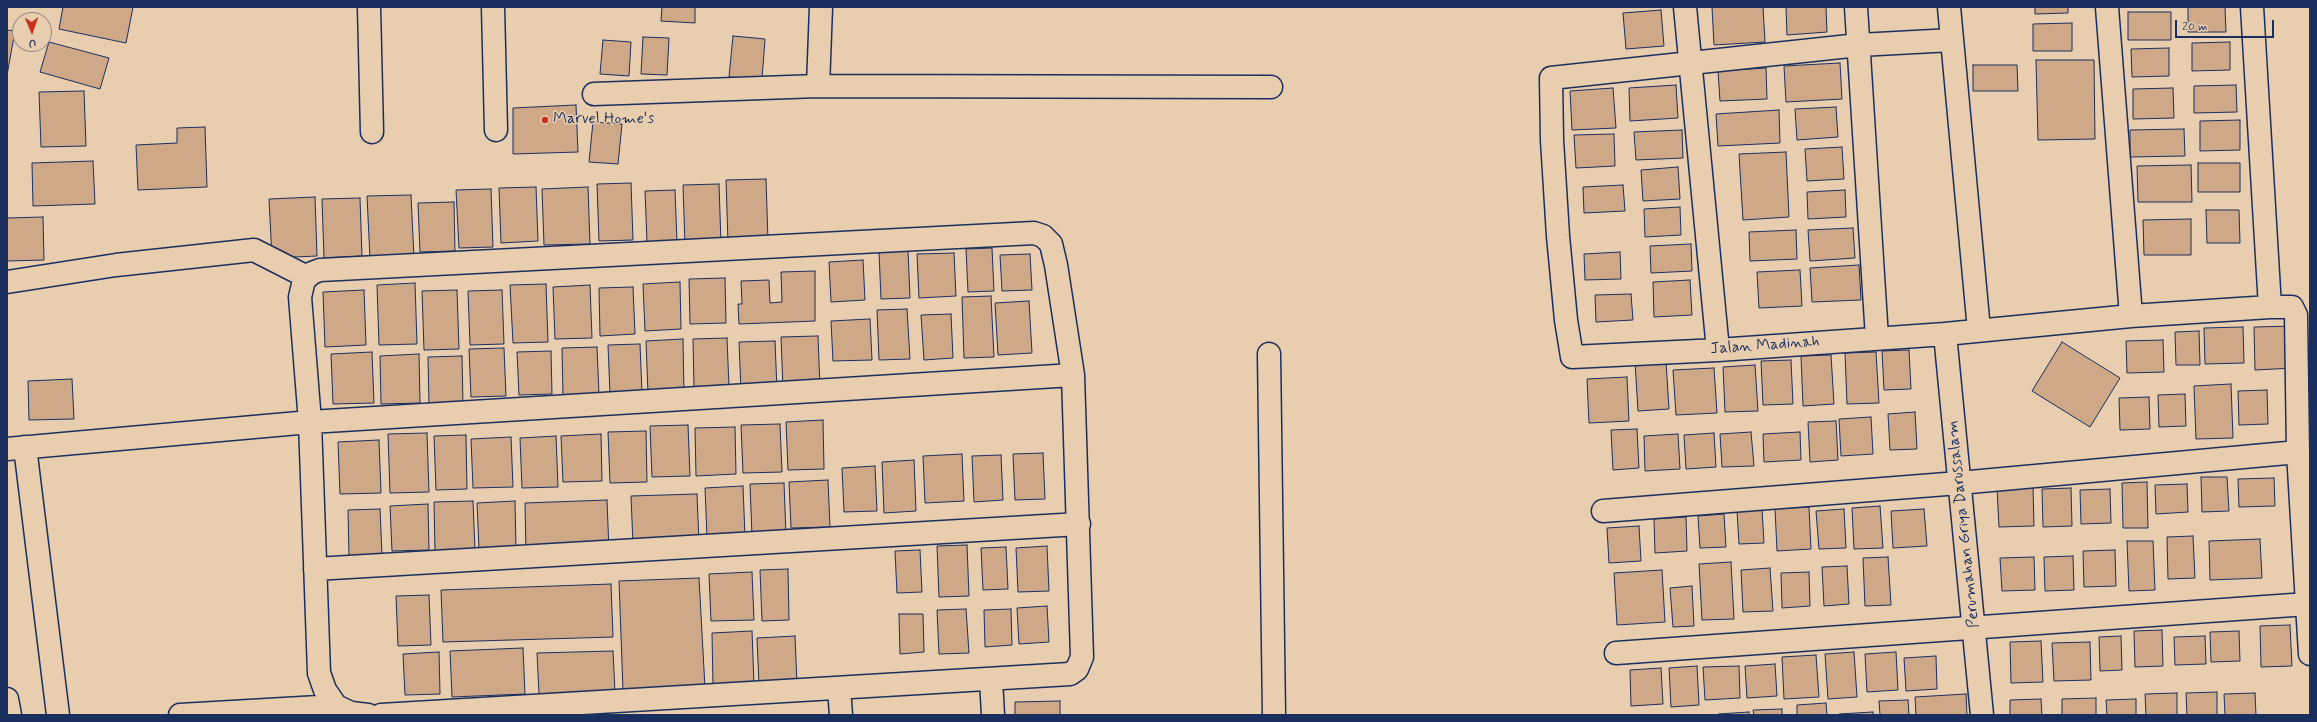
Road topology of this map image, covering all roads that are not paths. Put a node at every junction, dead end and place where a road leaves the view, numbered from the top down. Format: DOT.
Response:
graph roads {
  1 [pos="368,7"];
  2 [pos="493,7"];
  3 [pos="821,7"];
  4 [pos="1684,7"];
  5 [pos="1856,7"];
  6 [pos="1949,7"];
  7 [pos="2107,7"];
  8 [pos="2252,7"];
  9 [pos="1952,40"];
  10 [pos="1859,45"];
  11 [pos="1689,64"];
  12 [pos="818,86"];
  13 [pos="1270,87"];
  14 [pos="594,94"];
  15 [pos="496,130"];
  16 [pos="372,132"];
  17 [pos="308,277"];
  18 [pos="7,282"];
  19 [pos="2270,307"];
  20 [pos="2131,316"];
  21 [pos="1979,330"];
  22 [pos="1945,334"];
  23 [pos="1876,338"];
  24 [pos="1718,350"];
  25 [pos="1269,354"];
  26 [pos="1073,376"];
  27 [pos="310,422"];
  28 [pos="16,448"];
  29 [pos="2298,452"];
  30 [pos="1959,483"];
  31 [pos="1603,511"];
  32 [pos="1079,524"];
  33 [pos="316,569"];
  34 [pos="2307,604"];
  35 [pos="1974,627"];
  36 [pos="1616,653"];
  37 [pos="2310,654"];
  38 [pos="991,679"];
  39 [pos="839,688"];
  40 [pos="7,699"];
  41 [pos="336,706"];
  42 [pos="693,706"];
  43 [pos="543,710"];
  44 [pos="10,715"];
  45 [pos="58,715"];
  46 [pos="180,715"];
  47 [pos="368,715"];
  48 [pos="381,715"];
  49 [pos="388,715"];
  50 [pos="841,715"];
  51 [pos="993,715"];
  52 [pos="1274,715"];
  53 [pos="1982,715"];
  1 -- 16 [label="street"];
  2 -- 15 [label="street"];
  3 -- 12 [label="street"];
  4 -- 11 [label="street"];
  5 -- 10 [label="street"];
  6 -- 9 [label="street"];
  7 -- 20 [label="street"];
  8 -- 19 [label="street"];
  9 -- 10 [label="street"];
  9 -- 21 [label="street"];
  10 -- 11 [label="street"];
  10 -- 23 [label="street"];
  11 -- 24 [label="street"];
  11 -- 24 [label="street, Jalan Madinah"];
  12 -- 13 [label="street"];
  12 -- 14 [label="street"];
  17 -- 18 [label="street"];
  17 -- 26 [label="street"];
  17 -- 27 [label="street"];
  19 -- 20 [label="street, Jalan Madinah"];
  19 -- 29 [label="street, Jalan Madinah"];
  20 -- 21 [label="street, Jalan Madinah"];
  21 -- 22 [label="street, Jalan Madinah"];
  22 -- 23 [label="street, Jalan Madinah"];
  22 -- 30 [label="street, Perumahan Griya Darussalam"];
  23 -- 24 [label="street, Jalan Madinah"];
  25 -- 52 [label="street"];
  26 -- 27 [label="street"];
  26 -- 32 [label="street"];
  27 -- 28 [label="street"];
  27 -- 33 [label="street"];
  28 -- 45 [label="street"];
  29 -- 30 [label="street"];
  29 -- 34 [label="street"];
  30 -- 31 [label="street"];
  30 -- 35 [label="street, Perumahan Griya Darussalam"];
  32 -- 33 [label="street"];
  32 -- 38 [label="street"];
  33 -- 41 [label="street"];
  34 -- 35 [label="street"];
  34 -- 37 [label="street"];
  35 -- 36 [label="street"];
  35 -- 53 [label="street, Perumahan Griya Darussalam"];
  38 -- 39 [label="street"];
  38 -- 51 [label="street"];
  39 -- 42 [label="street"];
  39 -- 50 [label="street"];
  40 -- 44 [label="street"];
  41 -- 46 [label="street"];
  41 -- 47 [label="street"];
  42 -- 43 [label="street"];
  43 -- 49 [label="street"];
  48 -- 49 [label="street"];
}
